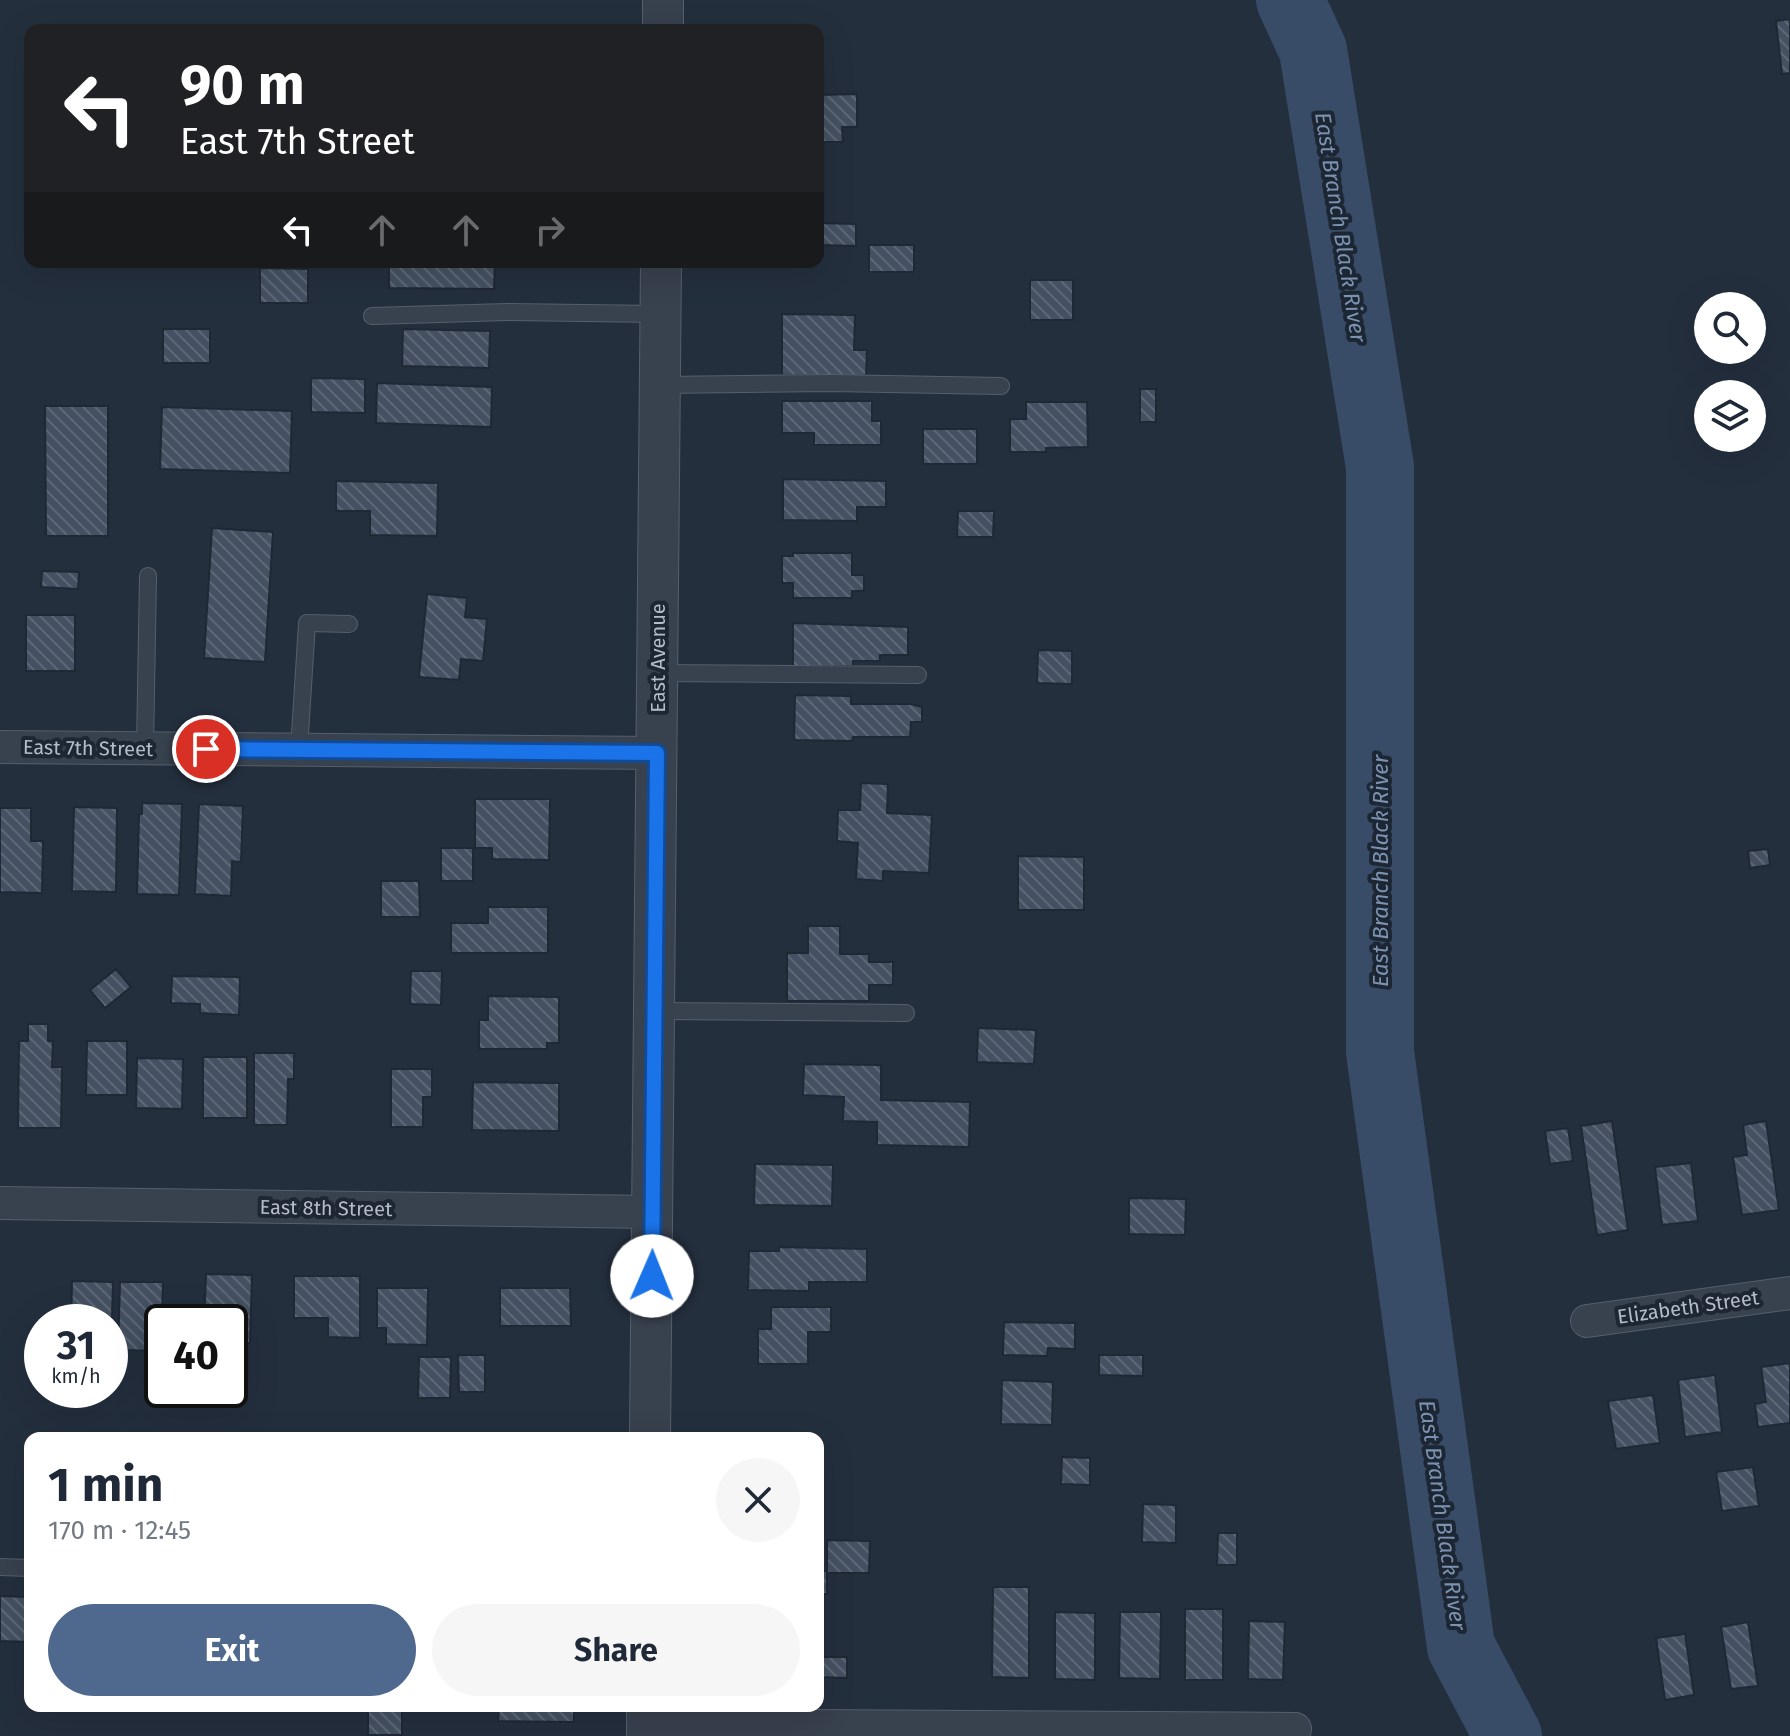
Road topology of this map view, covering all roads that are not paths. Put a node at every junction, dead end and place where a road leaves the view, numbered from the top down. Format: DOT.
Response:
graph roads {
  1 [pos="663,0"];
  2 [pos="663,24"];
  3 [pos="661,268"];
  4 [pos="661,314"];
  5 [pos="372,316"];
  6 [pos="660,385"];
  7 [pos="1001,386"];
  8 [pos="148,576"];
  9 [pos="349,624"];
  10 [pos="657,673"];
  11 [pos="918,675"];
  12 [pos="0,747"];
  13 [pos="145,748"];
  14 [pos="299,750"];
  15 [pos="657,753"];
  16 [pos="654,1011"];
  17 [pos="906,1013"];
  18 [pos="0,1203"];
  19 [pos="652,1212"];
  20 [pos="1790,1293"];
  21 [pos="1587,1321"];
  22 [pos="650,1432"];
  23 [pos="0,1567"];
  24 [pos="24,1568"];
  25 [pos="647,1722"];
  26 [pos="1295,1729"];
  1 -- 2 [label="street"];
  3 -- 4 [label="street, East Avenue"];
  4 -- 5 [label="lane"];
  4 -- 6 [label="street, East Avenue"];
  6 -- 7 [label="lane"];
  6 -- 10 [label="street, East Avenue"];
  8 -- 13 [label="lane"];
  9 -- 14 [label="lane"];
  10 -- 11 [label="lane"];
  10 -- 15 [label="street, East Avenue"];
  12 -- 13 [label="street, East 7th Street"];
  13 -- 14 [label="street, East 7th Street"];
  14 -- 15 [label="street, East 7th Street"];
  15 -- 16 [label="street, East Avenue"];
  16 -- 17 [label="lane"];
  16 -- 19 [label="street, East Avenue"];
  18 -- 19 [label="street, East 8th Street"];
  19 -- 22 [label="street, East Avenue"];
  20 -- 21 [label="street, Elizabeth Street"];
  23 -- 24 [label="lane"];
  25 -- 26 [label="street"];
}
